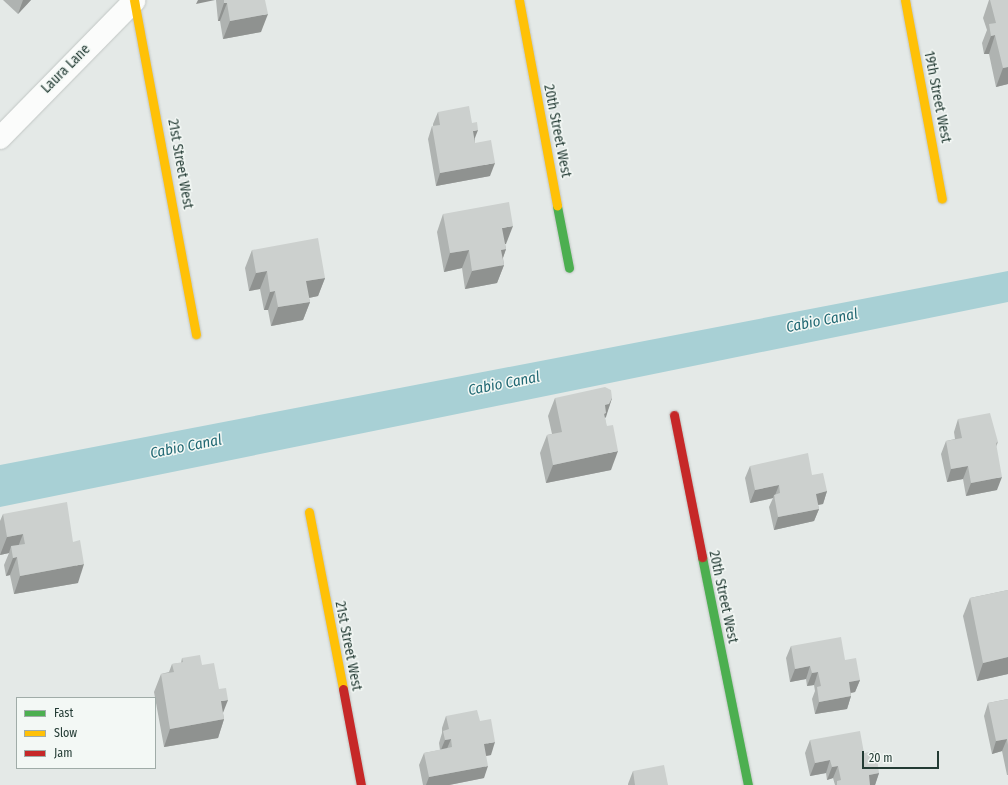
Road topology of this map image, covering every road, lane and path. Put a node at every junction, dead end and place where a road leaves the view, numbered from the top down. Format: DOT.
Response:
graph roads {
  1 [pos="519,0"];
  2 [pos="905,0"];
  3 [pos="134,1"];
  4 [pos="0,138"];
  5 [pos="942,199"];
  6 [pos="569,268"];
  7 [pos="196,334"];
  8 [pos="674,415"];
  9 [pos="309,512"];
  10 [pos="361,785"];
  11 [pos="748,785"];
  1 -- 6 [label="street, 20th Street West"];
  2 -- 5 [label="street, 19th Street West"];
  3 -- 4 [label="street, Laura Lane"];
  3 -- 7 [label="street, 21st Street West"];
  8 -- 11 [label="street, 20th Street West"];
  9 -- 10 [label="street, 21st Street West"];
}
